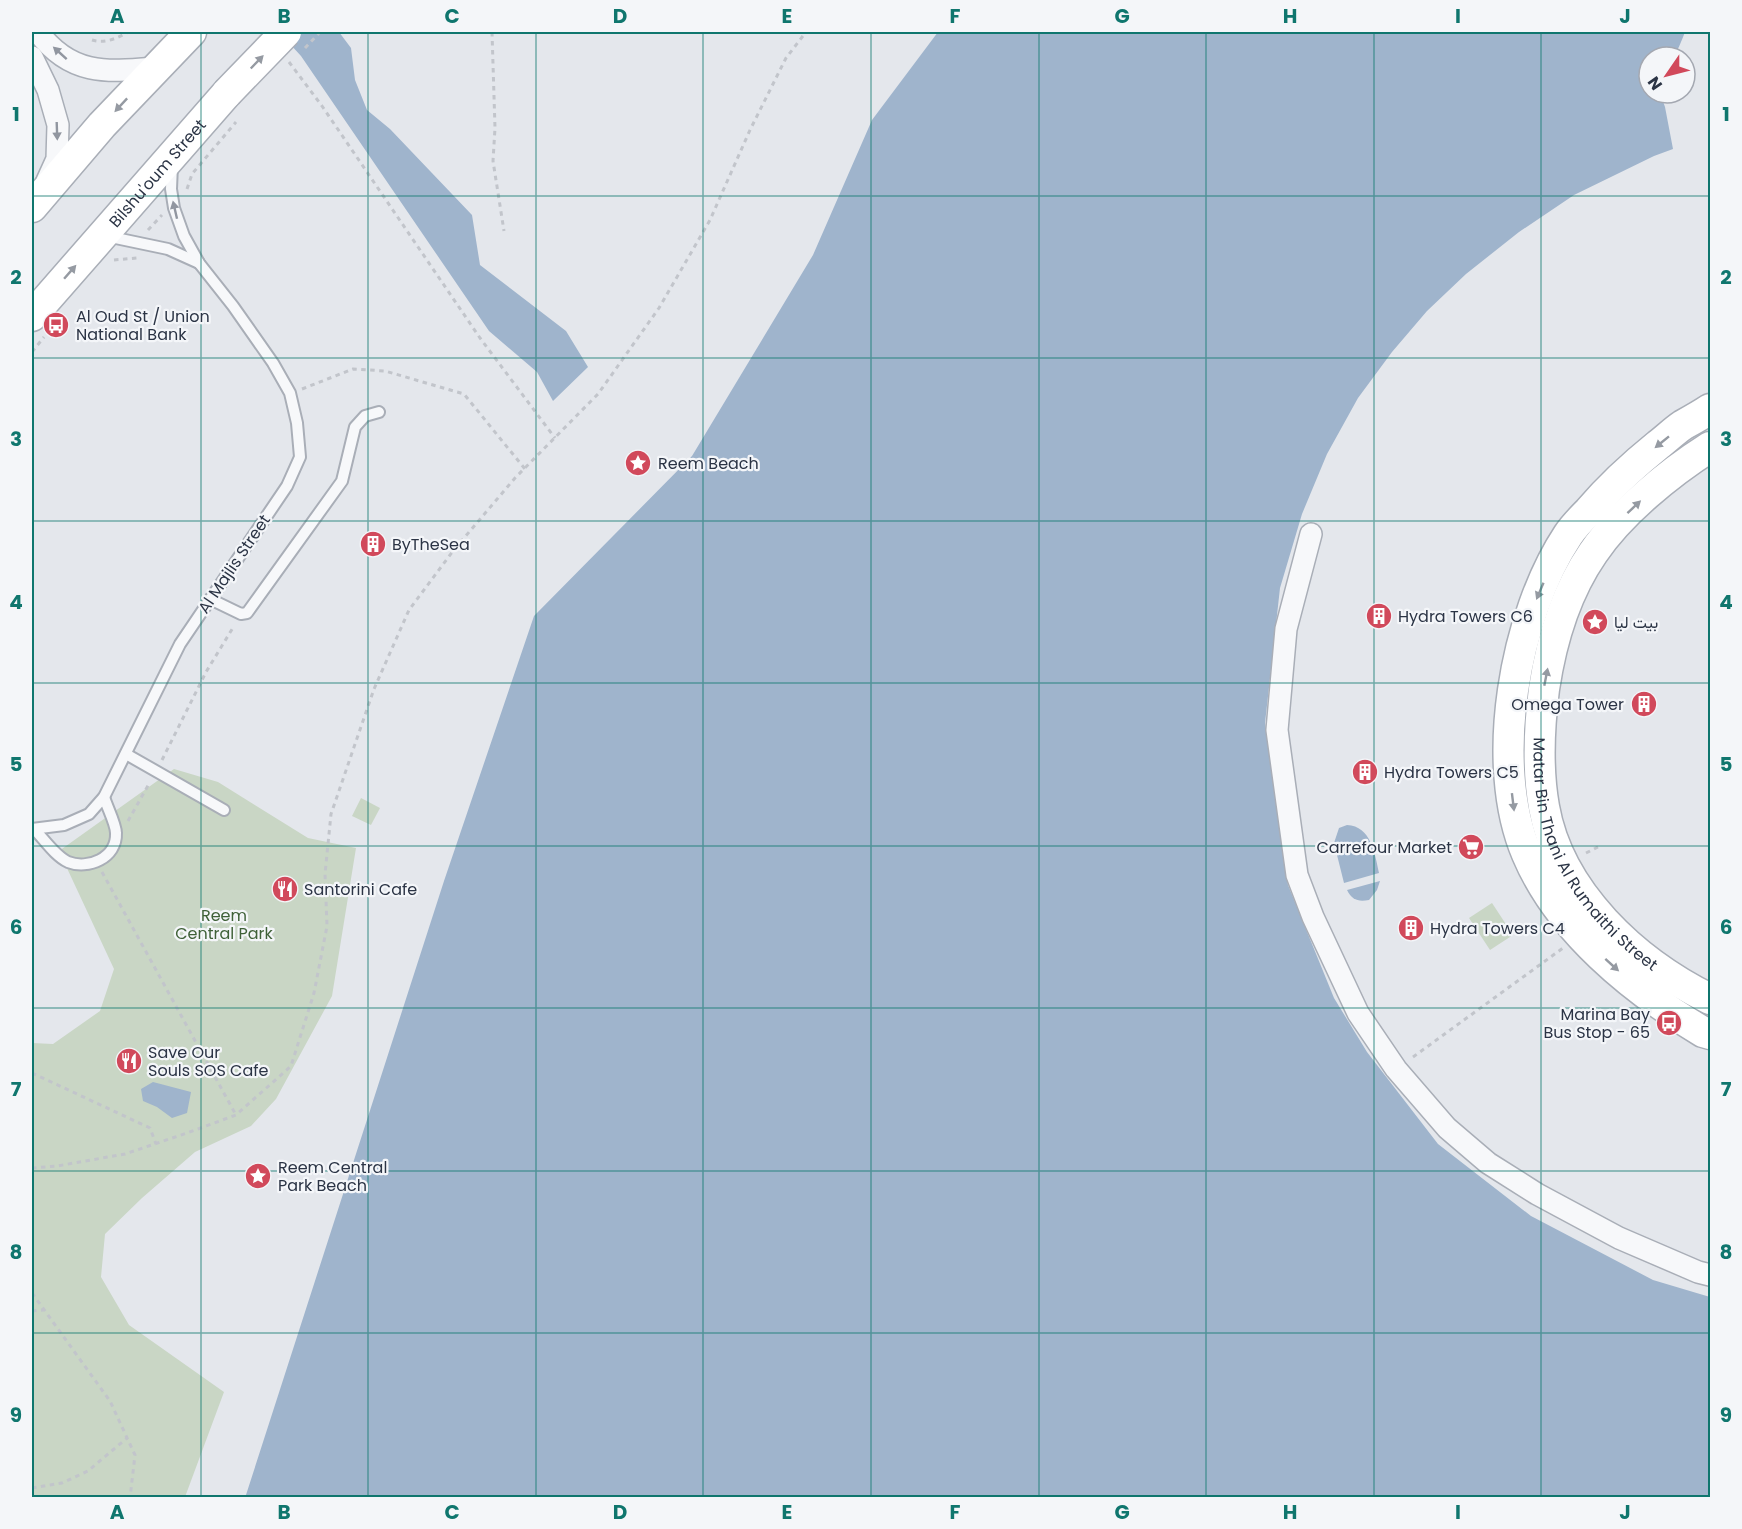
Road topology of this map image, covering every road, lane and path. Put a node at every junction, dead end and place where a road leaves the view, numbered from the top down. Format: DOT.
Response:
graph roads {
  1 [pos="38,32"];
  2 [pos="128,32"];
  3 [pos="492,32"];
  4 [pos="806,32"];
  5 [pos="92,40"];
  6 [pos="287,46"];
  7 [pos="174,49"];
  8 [pos="32,57"];
  9 [pos="237,121"];
  10 [pos="174,153"];
  11 [pos="184,196"];
  12 [pos="34,204"];
  13 [pos="167,209"];
  14 [pos="504,231"];
  15 [pos="146,232"];
  16 [pos="103,235"];
  17 [pos="199,263"];
  18 [pos="32,316"];
  19 [pos="290,393"];
  20 [pos="1710,409"];
  21 [pos="379,412"];
  22 [pos="555,438"];
  23 [pos="1710,447"];
  24 [pos="525,469"];
  25 [pos="1311,534"];
  26 [pos="210,598"];
  27 [pos="241,614"];
  28 [pos="126,754"];
  29 [pos="157,770"];
  30 [pos="104,797"];
  31 [pos="224,810"];
  32 [pos="33,829"];
  33 [pos="117,833"];
  34 [pos="96,862"];
  35 [pos="1581,935"];
  36 [pos="1710,999"];
  37 [pos="1710,1034"];
  38 [pos="1396,1069"];
  39 [pos="32,1073"];
  40 [pos="236,1115"];
  41 [pos="156,1144"];
  42 [pos="32,1168"];
  43 [pos="1710,1275"];
  44 [pos="32,1293"];
  45 [pos="43,1310"];
  46 [pos="32,1311"];
  47 [pos="127,1438"];
  48 [pos="32,1488"];
  49 [pos="130,1497"];
  7 -- 1 [label="street, one-way"];
  2 -- 5 [label="path"];
  3 -- 14 [label="path"];
  4 -- 22 [label="path"];
  10 -- 6 [label="street, Bilshu'oum Street, one-way, bridge"];
  6 -- 22 [label="path"];
  7 -- 12 [label="street, one-way"];
  8 -- 12 [label="street, one-way"];
  9 -- 11 [label="path"];
  10 -- 16 [label="street, Bilshu'oum Street"];
  17 -- 10 [label="lane, Al Majlis Street, one-way"];
  13 -- 15 [label="path"];
  16 -- 17 [label="lane, Al Majlis Street"];
  18 -- 16 [label="street, Bilshu'oum Street, one-way"];
  17 -- 19 [label="lane, Al Majlis Street"];
  19 -- 24 [label="path"];
  19 -- 26 [label="lane, Al Majlis Street"];
  20 -- 35 [label="street, Matar Bin Thani Al Rumaithi Street, one-way"];
  21 -- 27 [label="lane"];
  22 -- 24 [label="path"];
  36 -- 23 [label="street, Matar Bin Thani Al Rumaithi Street, one-way"];
  24 -- 40 [label="path"];
  25 -- 38 [label="street"];
  26 -- 27 [label="lane"];
  26 -- 28 [label="lane, Al Majlis Street"];
  27 -- 29 [label="path"];
  28 -- 29 [label="lane"];
  28 -- 30 [label="lane, Al Majlis Street"];
  29 -- 31 [label="lane"];
  29 -- 33 [label="path"];
  30 -- 32 [label="lane, Al Majlis Street"];
  30 -- 33 [label="lane"];
  32 -- 34 [label="lane"];
  33 -- 34 [label="lane"];
  34 -- 40 [label="path"];
  35 -- 37 [label="street, Matar Bin Thani Al Rumaithi Street, one-way"];
  35 -- 38 [label="path"];
  38 -- 43 [label="street"];
  39 -- 41 [label="path"];
  40 -- 41 [label="path"];
  41 -- 42 [label="path"];
  44 -- 45 [label="path"];
  45 -- 46 [label="path"];
  45 -- 47 [label="path"];
  47 -- 48 [label="path"];
  47 -- 49 [label="path"];
}
